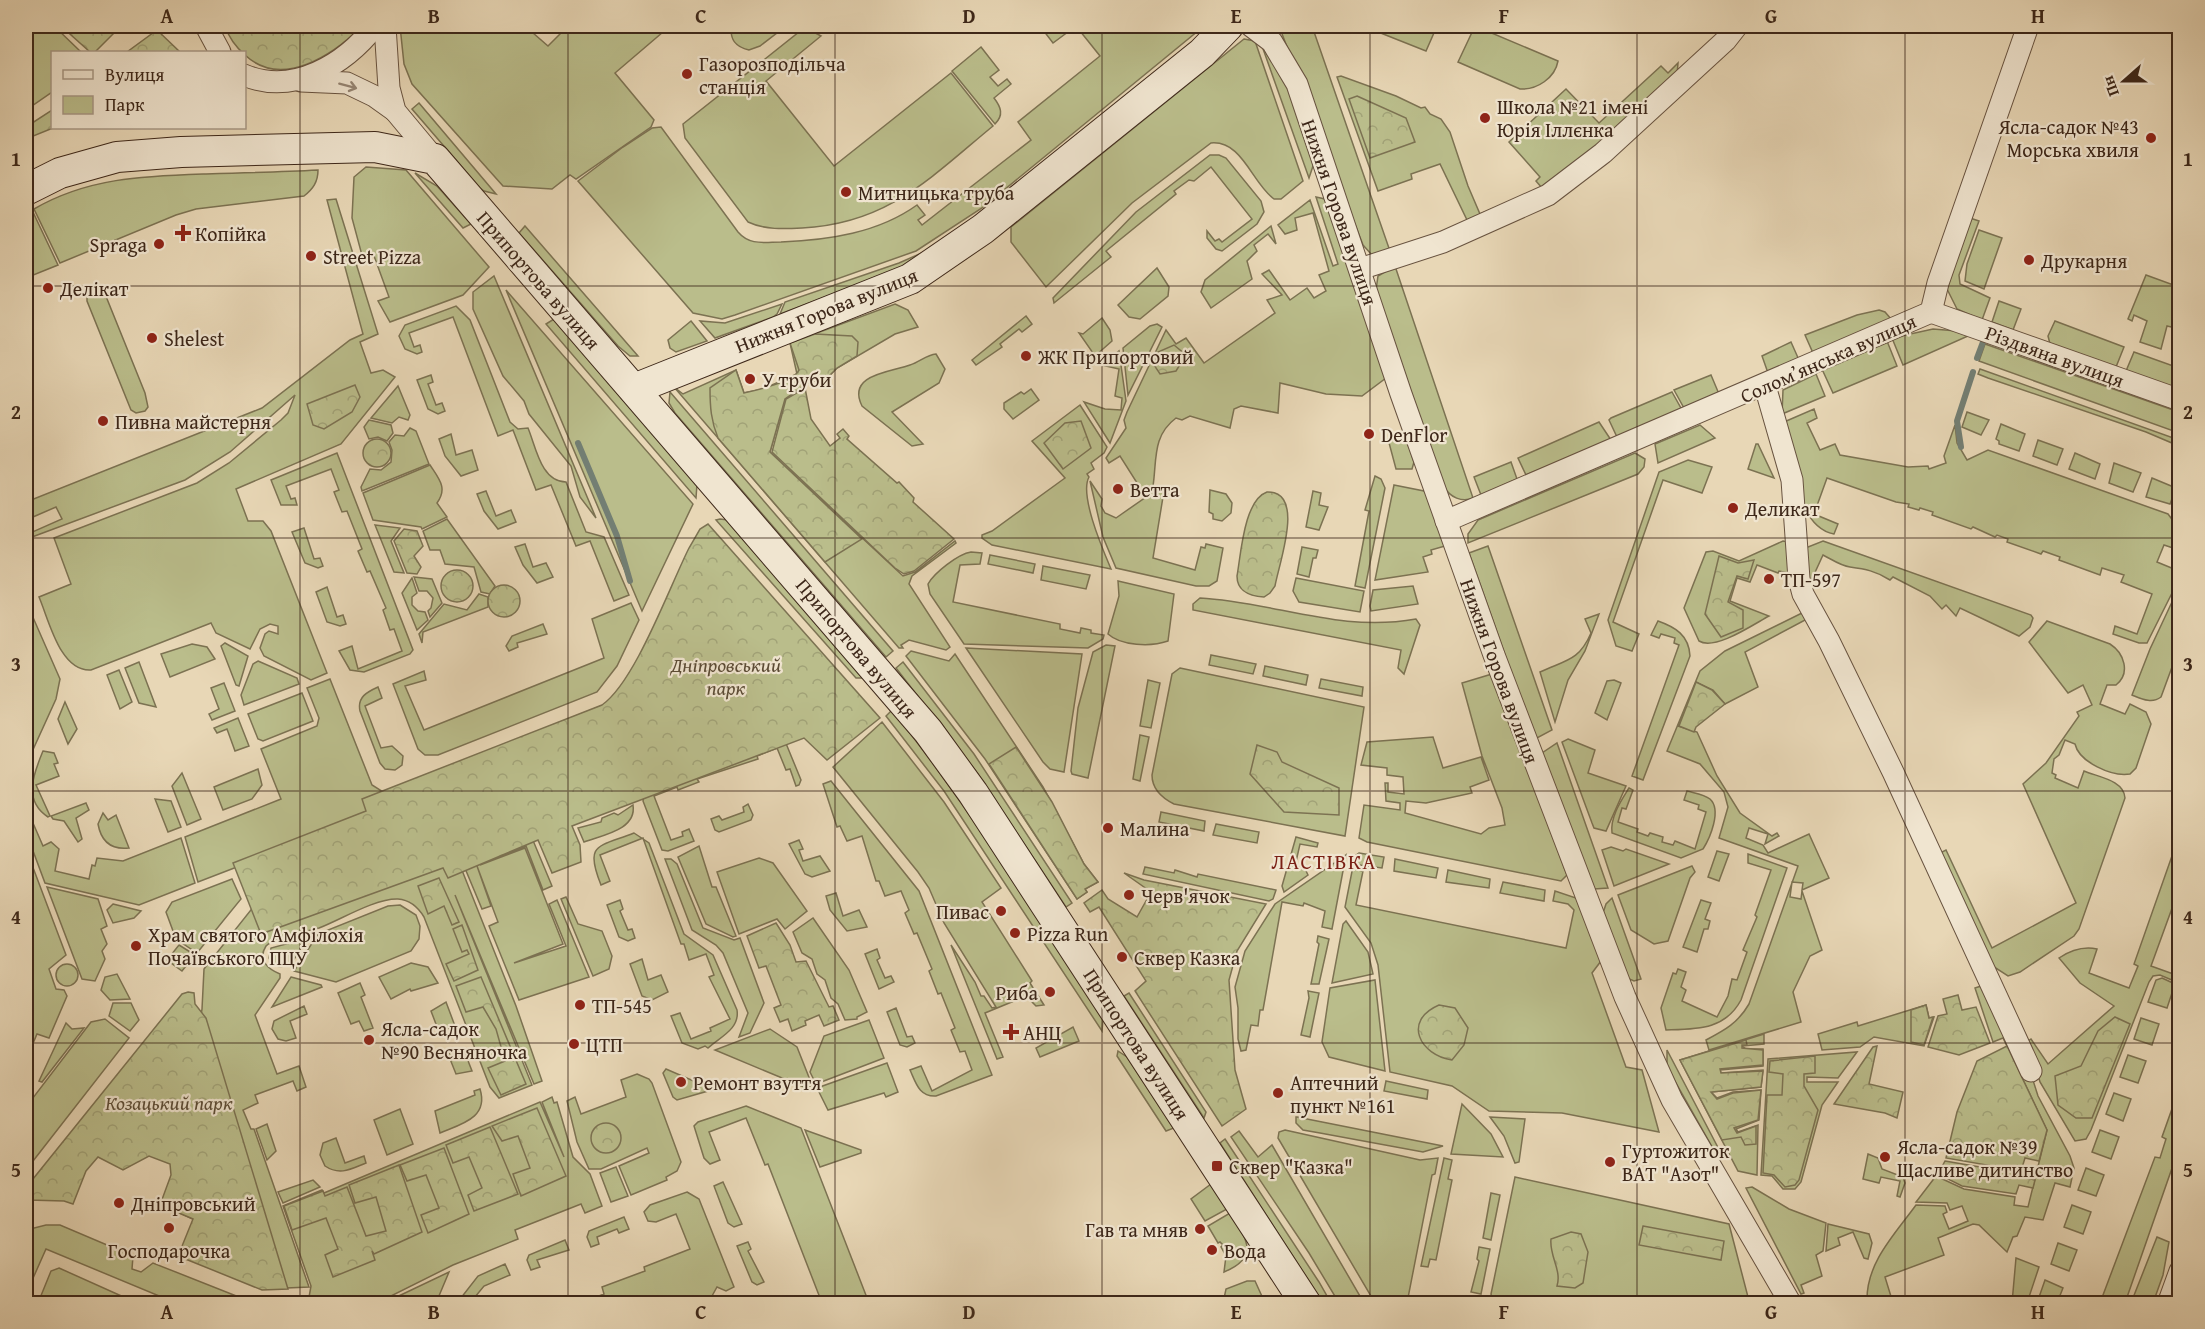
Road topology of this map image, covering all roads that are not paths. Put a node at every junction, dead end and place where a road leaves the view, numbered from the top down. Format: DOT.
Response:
graph roads {
  1 [pos="206,26"];
  2 [pos="375,26"];
  3 [pos="385,26"];
  4 [pos="1228,26"];
  5 [pos="1251,26"];
  6 [pos="1737,26"];
  7 [pos="2028,26"];
  8 [pos="219,51"];
  9 [pos="246,76"];
  10 [pos="294,80"];
  11 [pos="394,111"];
  12 [pos="435,159"];
  13 [pos="26,190"];
  14 [pos="1360,268"];
  15 [pos="1931,312"];
  16 [pos="1765,386"];
  17 [pos="633,389"];
  18 [pos="2180,400"];
  19 [pos="1446,521"];
  20 [pos="2031,1071"];
  21 [pos="2180,1271"];
  22 [pos="1306,1304"];
  23 [pos="1791,1304"];
  24 [pos="2168,1304"];
  1 -- 8 [label="street"];
  2 -- 10 [label="street"];
  3 -- 11 [label="street"];
  4 -- 17 [label="main road, Нижня Горова вулиця"];
  5 -- 14 [label="street, Нижня Горова вулиця"];
  6 -- 14 [label="street"];
  7 -- 15 [label="street, Соломʼянська вулиця"];
  9 -- 10 [label="street"];
  10 -- 11 [label="street, Припортова вулиця, one-way"];
  11 -- 12 [label="street, Припортова вулиця"];
  12 -- 13 [label="main road"];
  12 -- 17 [label="main road, Припортова вулиця"];
  14 -- 19 [label="street, Нижня Горова вулиця"];
  15 -- 16 [label="street, Соломʼянська вулиця"];
  15 -- 18 [label="street, Різдвяна вулиця"];
  16 -- 19 [label="street, Соломʼянська вулиця"];
  16 -- 20 [label="street"];
  17 -- 22 [label="main road, Припортова вулиця"];
  19 -- 23 [label="street, Нижня Горова вулиця"];
  21 -- 24 [label="street"];
}
